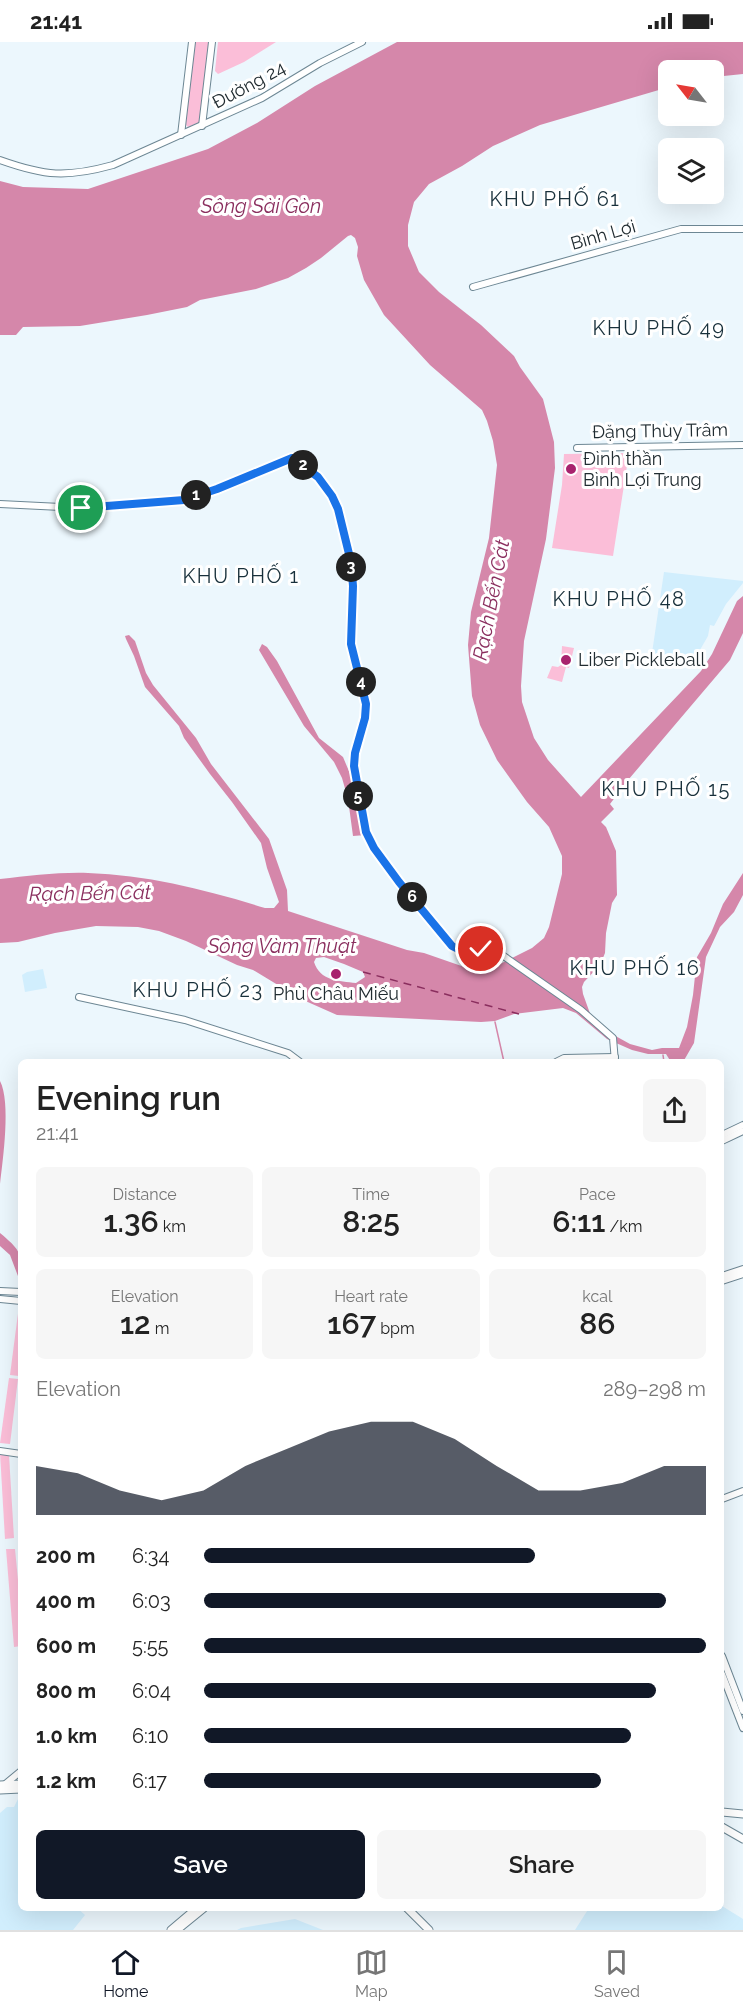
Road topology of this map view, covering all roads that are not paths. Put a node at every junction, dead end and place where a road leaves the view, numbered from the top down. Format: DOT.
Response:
graph roads {
  1 [pos="192,42"];
  2 [pos="212,42"];
  3 [pos="362,42"];
  4 [pos="202,126"];
  5 [pos="181,135"];
  6 [pos="0,160"];
  7 [pos="743,229"];
  8 [pos="473,287"];
  9 [pos="743,445"];
  10 [pos="577,448"];
  11 [pos="0,504"];
  12 [pos="79,997"];
  13 [pos="296,1059"];
  14 [pos="562,1059"];
  15 [pos="613,1059"];
  16 [pos="743,1125"];
  17 [pos="743,1131"];
  18 [pos="724,1134"];
  19 [pos="724,1140"];
  20 [pos="742,1272"];
  21 [pos="724,1276"];
  22 [pos="0,1291"];
  23 [pos="18,1292"];
  24 [pos="0,1299"];
  25 [pos="18,1301"];
  26 [pos="0,1451"];
  27 [pos="18,1454"];
  28 [pos="743,1491"];
  29 [pos="724,1498"];
  30 [pos="724,1661"];
  31 [pos="724,1679"];
  32 [pos="743,1711"];
  33 [pos="743,1728"];
  34 [pos="18,1774"];
  35 [pos="18,1778"];
  36 [pos="18,1785"];
  37 [pos="3,1788"];
  38 [pos="18,1789"];
  39 [pos="724,1812"];
  40 [pos="743,1814"];
  41 [pos="724,1828"];
  42 [pos="743,1839"];
  43 [pos="412,1911"];
  44 [pos="194,1913"];
  45 [pos="171,1930"];
  46 [pos="177,1930"];
  47 [pos="429,1930"];
  1 -- 5 [label="main road"];
  2 -- 4 [label="main road"];
  3 -- 4 [label="main road, Đường 24"];
  4 -- 5 [label="main road, Đường 24"];
  5 -- 6 [label="main road, Đường 24"];
  7 -- 8 [label="main road, Bình Lợi"];
  9 -- 10 [label="main road, Đặng Thùy Trâm"];
  11 -- 15 [label="main road"];
  12 -- 13 [label="main road"];
  14 -- 15 [label="main road"];
  16 -- 18 [label="main road"];
  17 -- 19 [label="main road"];
  20 -- 21 [label="main road"];
  22 -- 23 [label="main road"];
  24 -- 25 [label="main road"];
  26 -- 27 [label="main road"];
  28 -- 29 [label="main road"];
  30 -- 32 [label="main road"];
  31 -- 33 [label="main road"];
  34 -- 37 [label="main road"];
  35 -- 37 [label="main road"];
  36 -- 37 [label="main road"];
  37 -- 38 [label="main road"];
  39 -- 40 [label="main road"];
  41 -- 42 [label="main road"];
  43 -- 47 [label="main road"];
  44 -- 45 [label="main road"];
  44 -- 46 [label="main road"];
}
